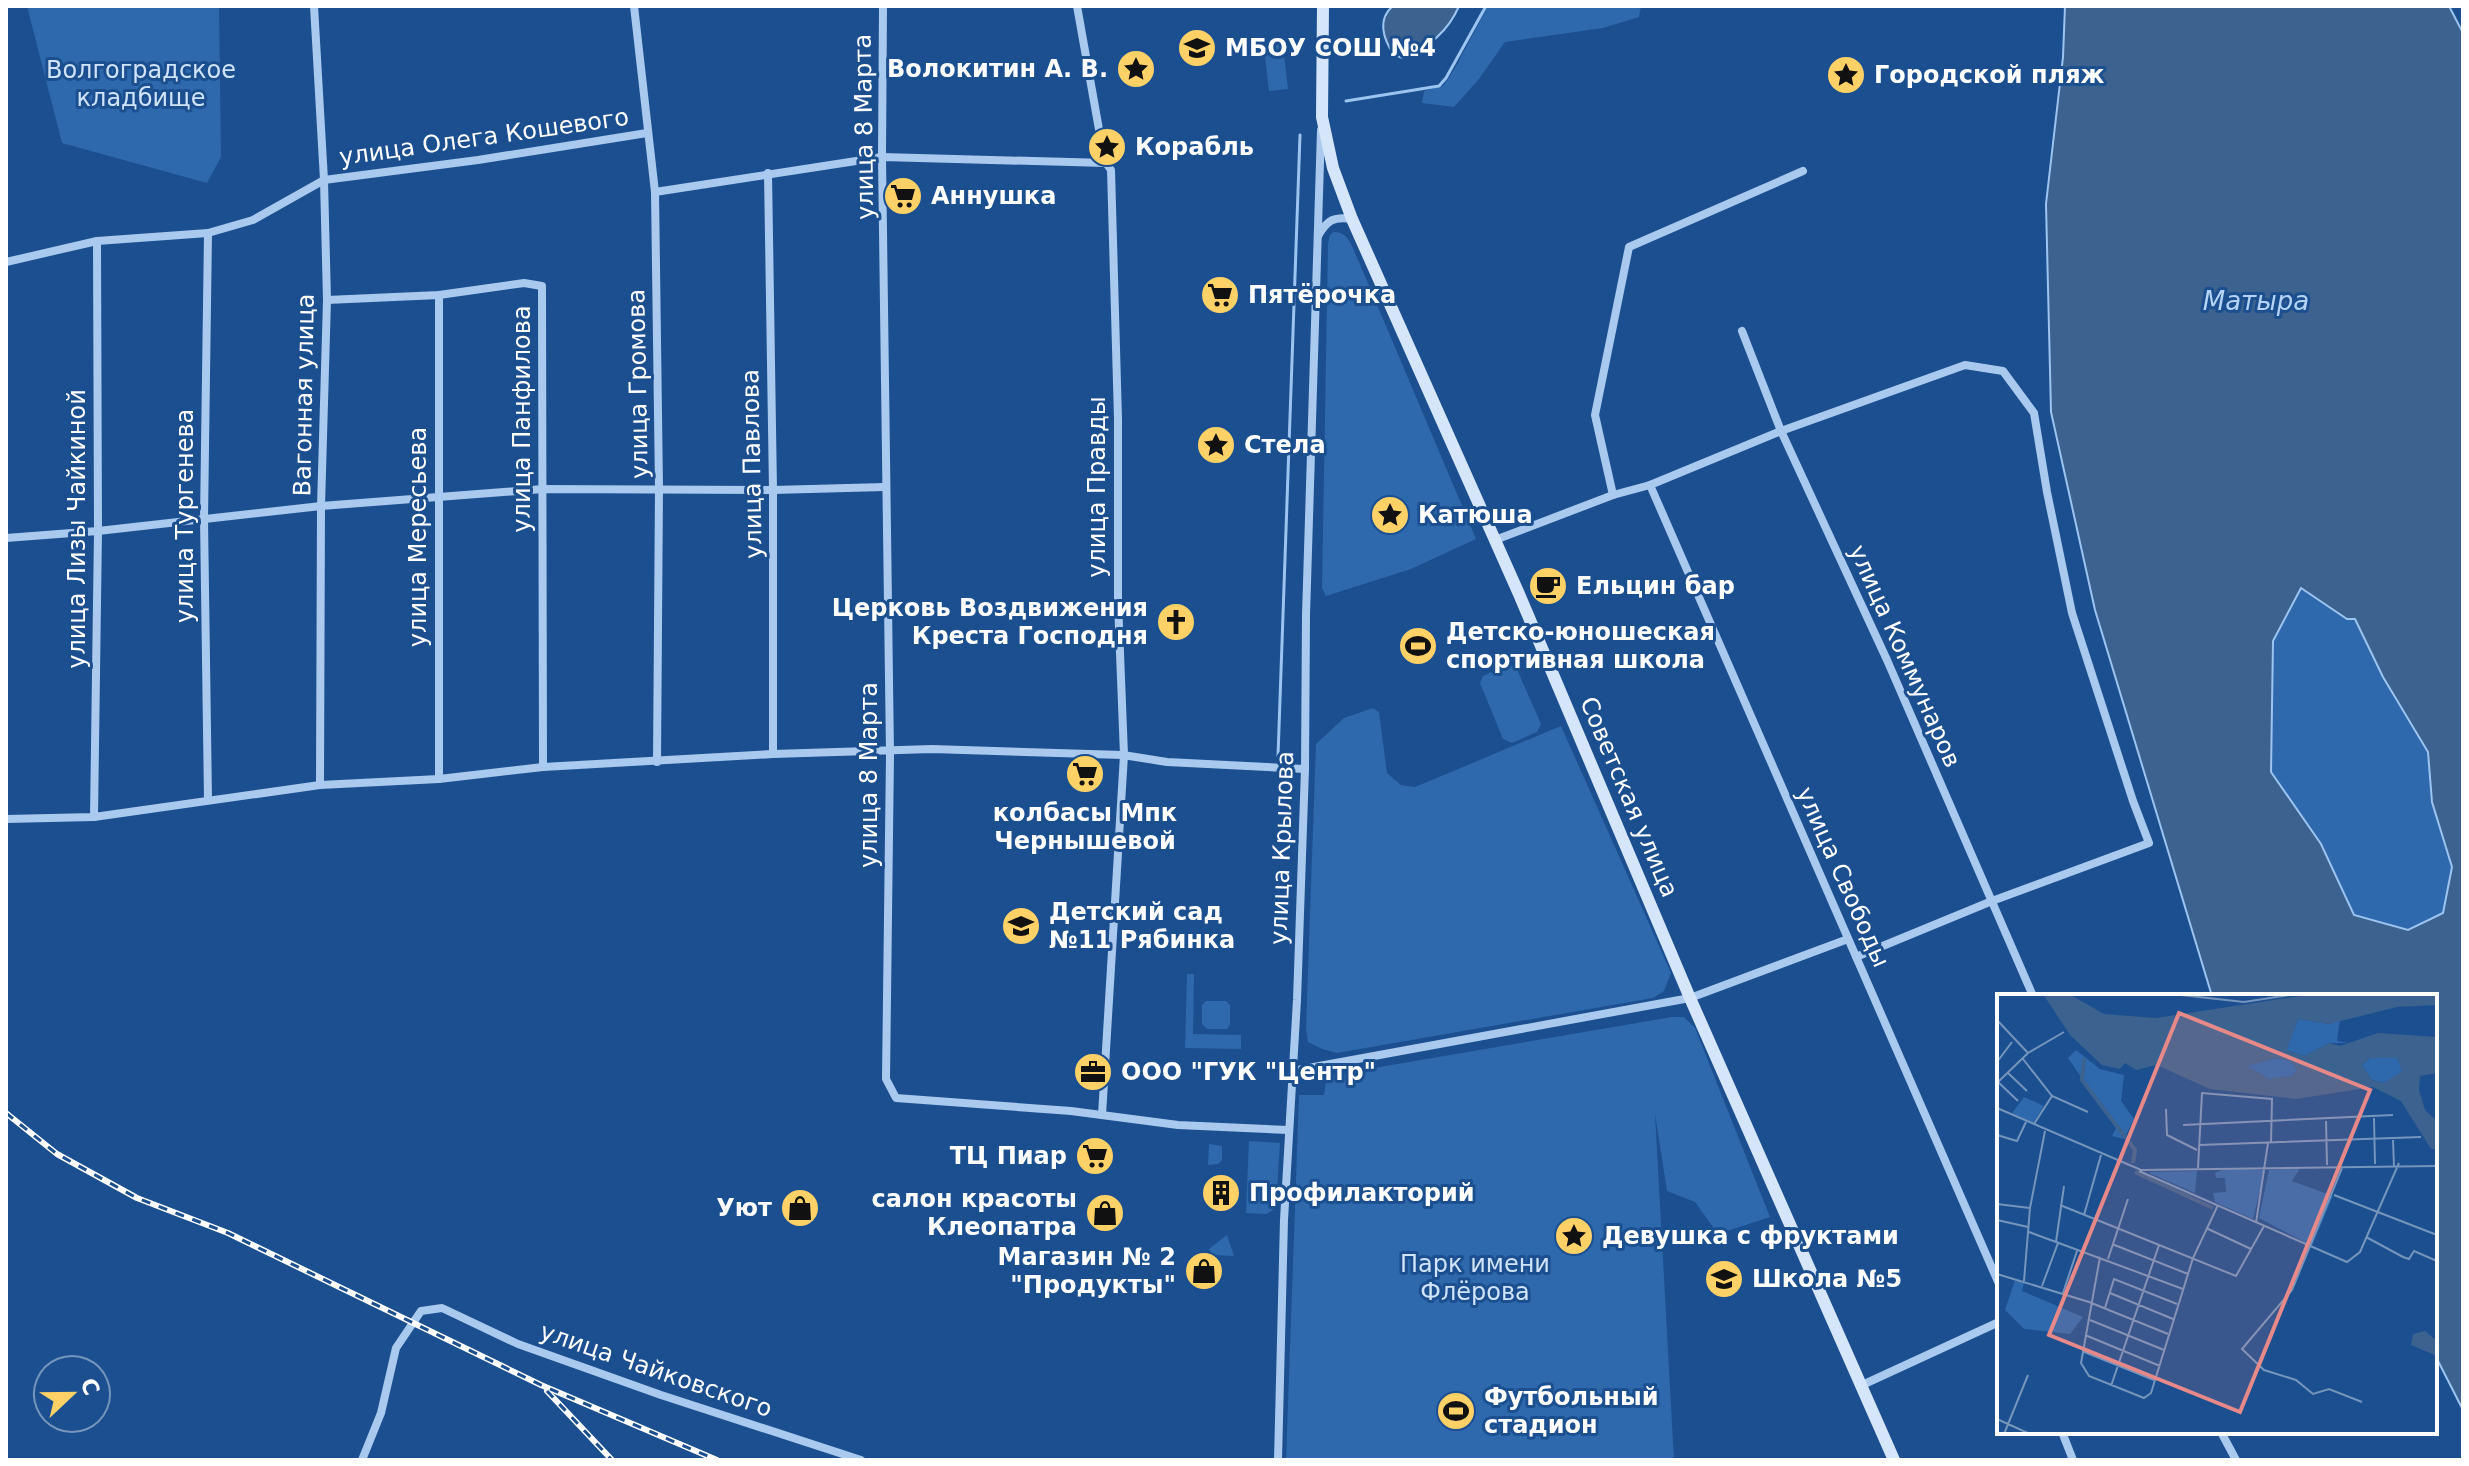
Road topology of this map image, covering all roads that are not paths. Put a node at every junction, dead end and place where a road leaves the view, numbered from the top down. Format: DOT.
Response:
graph roads {
  1 [pos="314,6"];
  2 [pos="634,6"];
  3 [pos="883,6"];
  4 [pos="1077,6"];
  5 [pos="1323,6"];
  6 [pos="1322,117"];
  7 [pos="647,133"];
  8 [pos="882,157"];
  9 [pos="1106,163"];
  10 [pos="1803,171"];
  11 [pos="768,173"];
  12 [pos="324,180"];
  13 [pos="655,192"];
  14 [pos="1352,219"];
  15 [pos="208,233"];
  16 [pos="1318,237"];
  17 [pos="97,241"];
  18 [pos="6,262"];
  19 [pos="439,295"];
  20 [pos="327,300"];
  21 [pos="1742,331"];
  22 [pos="1781,431"];
  23 [pos="1650,485"];
  24 [pos="885,487"];
  25 [pos="659,488"];
  26 [pos="543,489"];
  27 [pos="773,490"];
  28 [pos="1613,495"];
  29 [pos="438,497"];
  30 [pos="321,506"];
  31 [pos="204,519"];
  32 [pos="98,531"];
  33 [pos="6,538"];
  34 [pos="1495,540"];
  35 [pos="890,750"];
  36 [pos="773,754"];
  37 [pos="1124,755"];
  38 [pos="657,762"];
  39 [pos="543,767"];
  40 [pos="1305,769"];
  41 [pos="439,779"];
  42 [pos="320,785"];
  43 [pos="208,800"];
  44 [pos="94,817"];
  45 [pos="6,819"];
  46 [pos="1992,901"];
  47 [pos="1848,939"];
  48 [pos="1856,957"];
  49 [pos="2032,994"];
  50 [pos="1690,998"];
  51 [pos="1292,1071"];
  52 [pos="1102,1115"];
  53 [pos="1289,1130"];
  54 [pos="1997,1279"];
  55 [pos="1997,1323"];
  56 [pos="1860,1386"];
  57 [pos="2063,1434"];
  58 [pos="2222,1434"];
  59 [pos="362,1460"];
  60 [pos="861,1460"];
  61 [pos="1278,1460"];
  62 [pos="1894,1460"];
  63 [pos="2073,1460"];
  64 [pos="2236,1460"];
  1 -- 12 [label="street, Вагонная улица"];
  2 -- 7 [label="street, улица Громова"];
  3 -- 8 [label="street, улица 8 Марта"];
  4 -- 9 [label="street, улица Правды"];
  5 -- 6 [label="main road, Советская улица"];
  6 -- 14 [label="main road, Советская улица"];
  6 -- 16 [label="street, улица Крылова"];
  7 -- 12 [label="street, улица Олега Кошевого"];
  7 -- 13 [label="street, улица Громова"];
  8 -- 9 [label="street"];
  8 -- 11 [label="street"];
  8 -- 24 [label="street, улица 8 Марта"];
  9 -- 37 [label="street, улица Правды"];
  10 -- 28 [label="street"];
  11 -- 13 [label="street"];
  11 -- 27 [label="street, улица Павлова"];
  12 -- 15 [label="street, улица Олега Кошевого"];
  12 -- 20 [label="street, Вагонная улица"];
  13 -- 25 [label="street, улица Громова"];
  14 -- 16 [label="street"];
  14 -- 34 [label="main road, Советская улица"];
  15 -- 17 [label="street, улица Олега Кошевого"];
  15 -- 31 [label="street, улица Тургенева"];
  16 -- 40 [label="street, улица Крылова"];
  17 -- 18 [label="street, улица Олега Кошевого"];
  17 -- 32 [label="street, улица Лизы Чайкиной"];
  19 -- 20 [label="street, улица Панфилова"];
  19 -- 26 [label="street, улица Панфилова"];
  19 -- 29 [label="street, улица Мересьева"];
  20 -- 30 [label="street, Вагонная улица"];
  21 -- 22 [label="street, улица Коммунаров"];
  22 -- 23 [label="street"];
  22 -- 46 [label="street, улица Коммунаров"];
  22 -- 46 [label="street"];
  23 -- 28 [label="street"];
  23 -- 47 [label="street, улица Свободы"];
  24 -- 27 [label="street"];
  24 -- 35 [label="street, улица 8 Марта"];
  25 -- 26 [label="street"];
  25 -- 27 [label="street"];
  25 -- 38 [label="street, улица Громова"];
  26 -- 29 [label="street"];
  26 -- 39 [label="street, улица Панфилова"];
  27 -- 36 [label="street, улица Павлова"];
  28 -- 34 [label="street"];
  29 -- 30 [label="street"];
  29 -- 41 [label="street, улица Мересьева"];
  30 -- 31 [label="street"];
  30 -- 42 [label="street, Вагонная улица"];
  31 -- 32 [label="street"];
  31 -- 43 [label="street, улица Тургенева"];
  32 -- 33 [label="street"];
  32 -- 44 [label="street, улица Лизы Чайкиной"];
  34 -- 50 [label="main road, Советская улица"];
  35 -- 36 [label="street"];
  35 -- 37 [label="street"];
  35 -- 52 [label="street, улица 8 Марта"];
  36 -- 38 [label="street"];
  37 -- 40 [label="street"];
  37 -- 52 [label="street, улица Правды"];
  38 -- 39 [label="street"];
  39 -- 41 [label="street"];
  40 -- 51 [label="street, улица Крылова"];
  41 -- 42 [label="street"];
  42 -- 43 [label="street"];
  43 -- 44 [label="street"];
  44 -- 45 [label="street"];
  46 -- 48 [label="street"];
  46 -- 49 [label="street, улица Коммунаров"];
  47 -- 48 [label="street, улица Свободы"];
  47 -- 50 [label="street"];
  48 -- 54 [label="street, улица Свободы"];
  50 -- 51 [label="street"];
  50 -- 56 [label="main road, Советская улица"];
  51 -- 53 [label="street, улица Крылова"];
  52 -- 53 [label="street, улица 8 Марта"];
  53 -- 61 [label="street, улица Крылова"];
  55 -- 56 [label="street"];
  56 -- 62 [label="main road, Советская улица"];
  57 -- 63 [label="street"];
  58 -- 64 [label="street"];
  59 -- 60 [label="street, улица Чайковского"];
}
